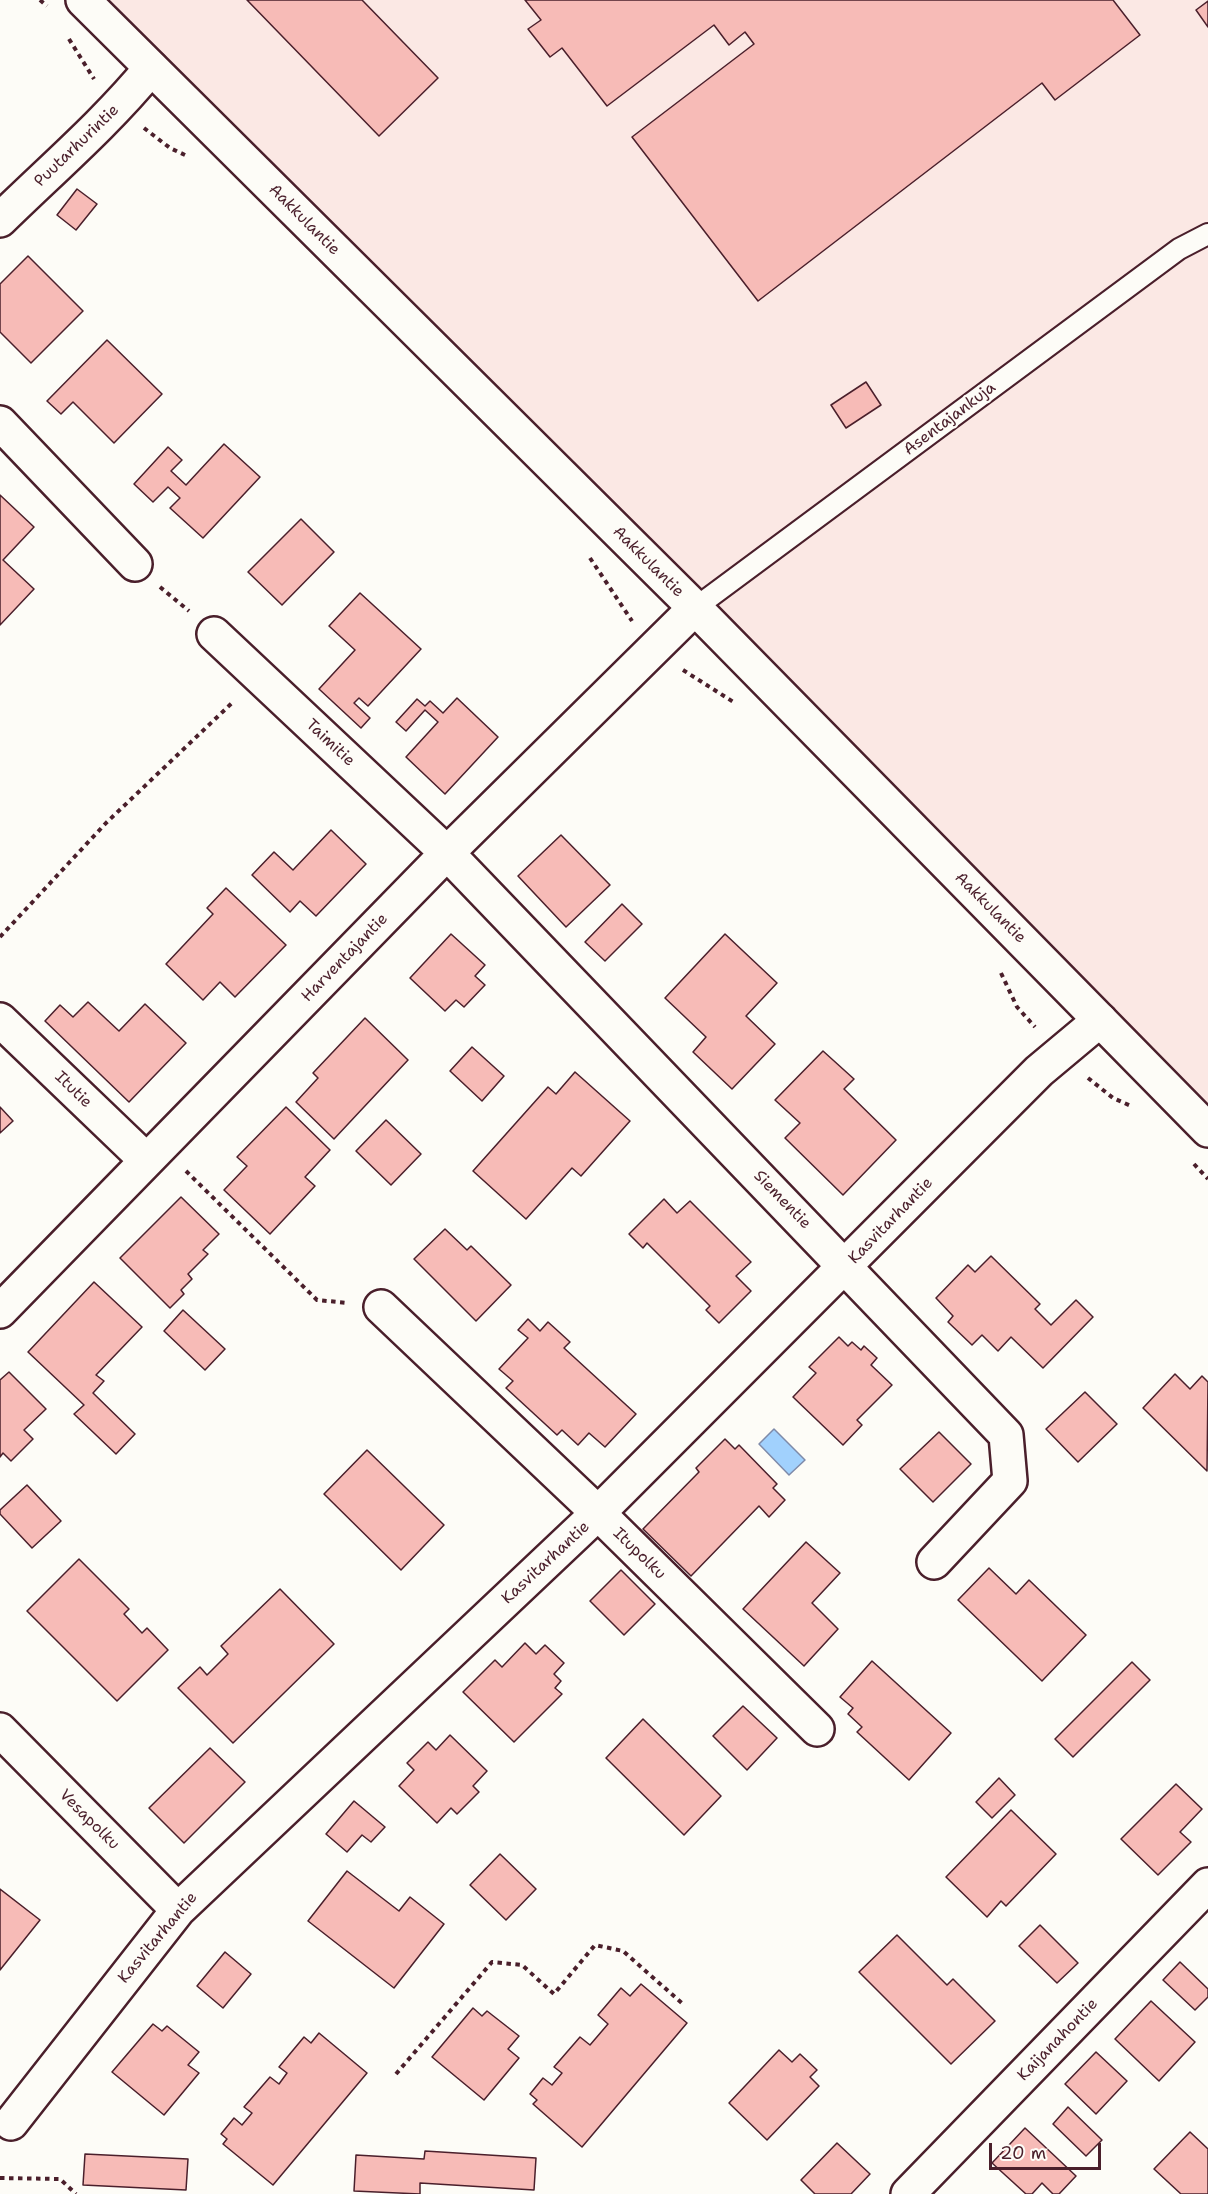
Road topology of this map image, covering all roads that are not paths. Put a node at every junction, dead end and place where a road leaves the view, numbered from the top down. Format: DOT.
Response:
graph roads {
  1 [pos="83,0"];
  2 [pos="152,68"];
  3 [pos="0,220"];
  4 [pos="1208,234"];
  5 [pos="0,423"];
  6 [pos="135,564"];
  7 [pos="695,608"];
  8 [pos="214,634"];
  9 [pos="447,854"];
  10 [pos="0,1020"];
  11 [pos="1100,1020"];
  12 [pos="1208,1130"];
  13 [pos="154,1154"];
  14 [pos="846,1267"];
  15 [pos="381,1307"];
  16 [pos="0,1311"];
  17 [pos="598,1513"];
  18 [pos="934,1562"];
  19 [pos="817,1729"];
  20 [pos="0,1730"];
  21 [pos="1208,1885"];
  22 [pos="178,1910"];
  23 [pos="11,2123"];
  24 [pos="908,2194"];
  1 -- 2 [label="street, Aakkulantie"];
  2 -- 3 [label="street, Puutarhurintie"];
  2 -- 7 [label="street, Aakkulantie"];
  4 -- 7 [label="lane, Asentajankuja"];
  5 -- 6 [label="street"];
  7 -- 9 [label="street, Harventajantie"];
  7 -- 11 [label="street, Aakkulantie"];
  8 -- 9 [label="street, Taimitie"];
  9 -- 13 [label="street, Harventajantie"];
  9 -- 14 [label="street, Siementie"];
  10 -- 13 [label="street, Itutie"];
  11 -- 12 [label="street, Aakkulantie"];
  11 -- 14 [label="street, Kasvitarhantie"];
  13 -- 16 [label="street, Harventajantie"];
  14 -- 17 [label="street, Kasvitarhantie"];
  14 -- 18 [label="street, Siementie"];
  15 -- 17 [label="street, Itupolku"];
  17 -- 19 [label="street, Itupolku"];
  17 -- 22 [label="street, Kasvitarhantie"];
  20 -- 22 [label="street, Vesapolku"];
  21 -- 24 [label="street, Kaijanahontie"];
  22 -- 23 [label="street, Kasvitarhantie"];
}
